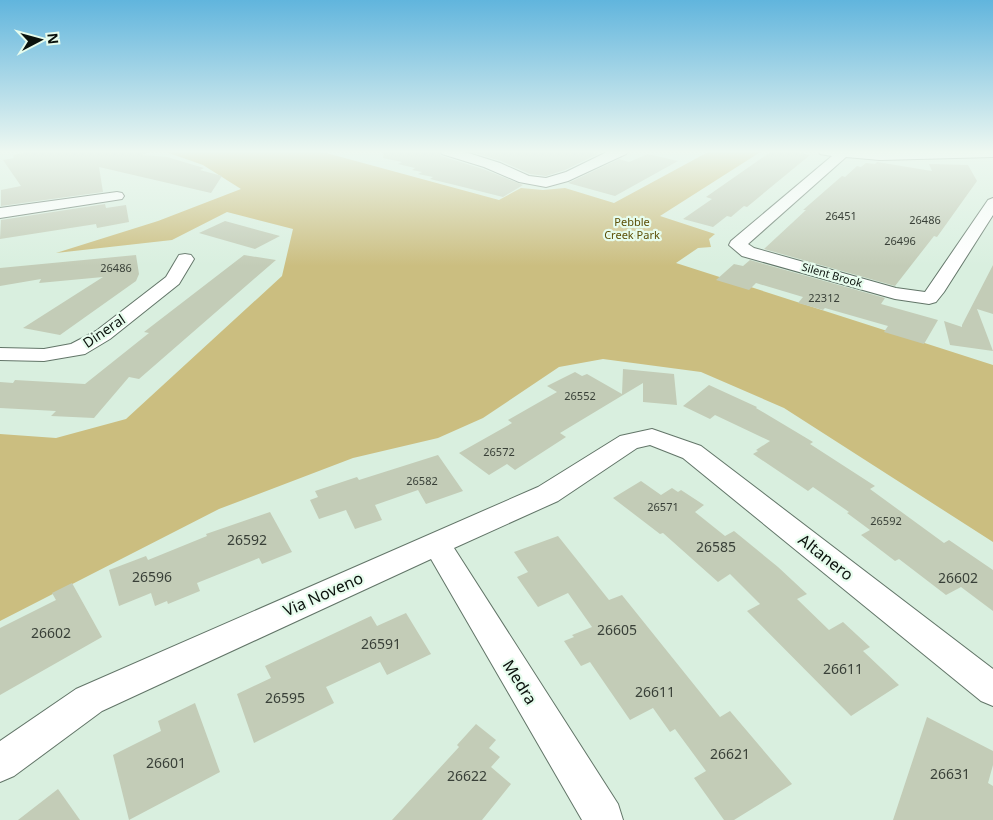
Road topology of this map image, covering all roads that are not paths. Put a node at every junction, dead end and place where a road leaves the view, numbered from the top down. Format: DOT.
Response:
graph roads {
  1 [pos="802,189"];
  2 [pos="117,196"];
  3 [pos="993,203"];
  4 [pos="0,214"];
  5 [pos="185,259"];
  6 [pos="0,354"];
  7 [pos="652,437"];
  8 [pos="436,543"];
  9 [pos="993,690"];
  10 [pos="0,764"];
  11 [pos="603,820"];
  1 -- 3 [label="street, Silent Brook"];
  2 -- 4 [label="street"];
  5 -- 6 [label="street, Dineral"];
  7 -- 8 [label="street, Via Noveno"];
  7 -- 9 [label="street, Altanero"];
  8 -- 10 [label="street, Via Noveno"];
  8 -- 11 [label="street, Medra"];
}
